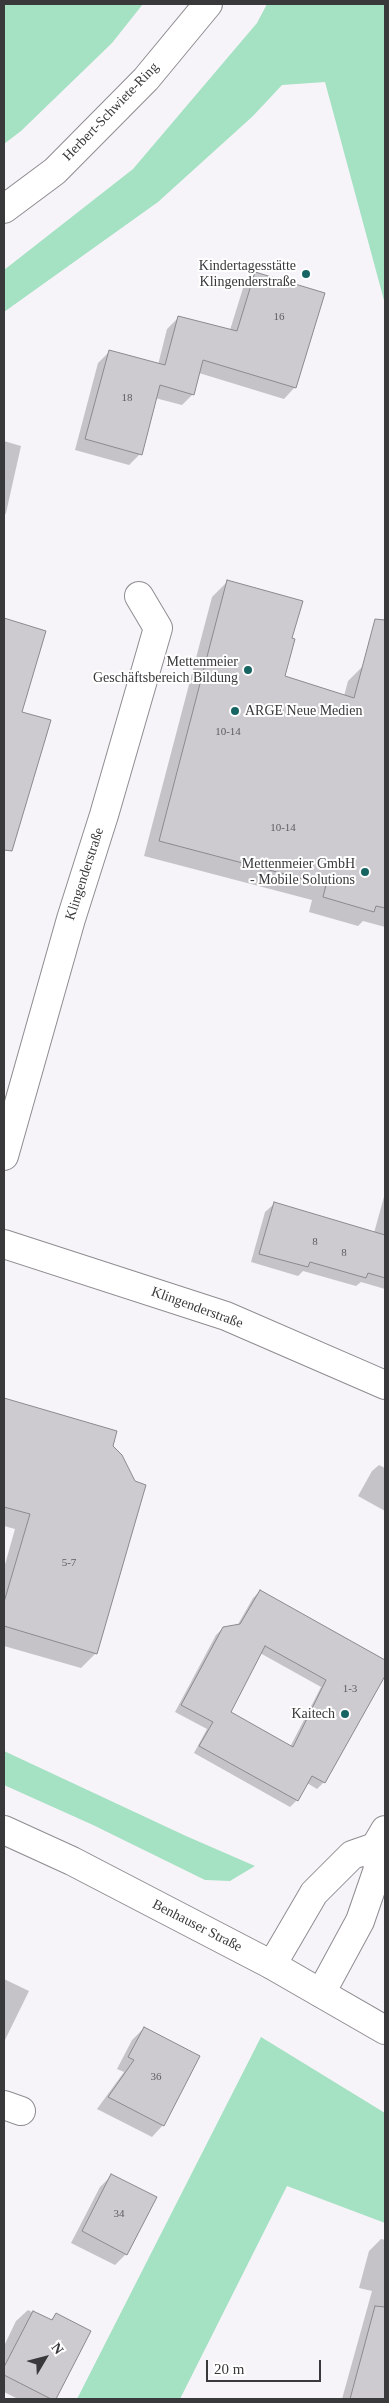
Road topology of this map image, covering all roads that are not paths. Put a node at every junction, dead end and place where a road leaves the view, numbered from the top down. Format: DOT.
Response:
graph roads {
  1 [pos="208,4"];
  2 [pos="4,210"];
  3 [pos="140,596"];
  4 [pos="4,1156"];
  5 [pos="4,1244"];
  6 [pos="385,1385"];
  7 [pos="4,1830"];
  8 [pos="380,1838"];
  9 [pos="272,1965"];
  10 [pos="321,1993"];
  11 [pos="385,2030"];
  1 -- 2 [label="street, Herbert-Schwiete-Ring"];
  3 -- 4 [label="street, Klingenderstraße"];
  5 -- 6 [label="street, Klingenderstraße"];
  7 -- 9 [label="street, Benhauser Straße"];
  8 -- 9 [label="street"];
  8 -- 10 [label="street"];
  9 -- 10 [label="street, Benhauser Straße"];
  10 -- 11 [label="street, Benhauser Straße"];
}
